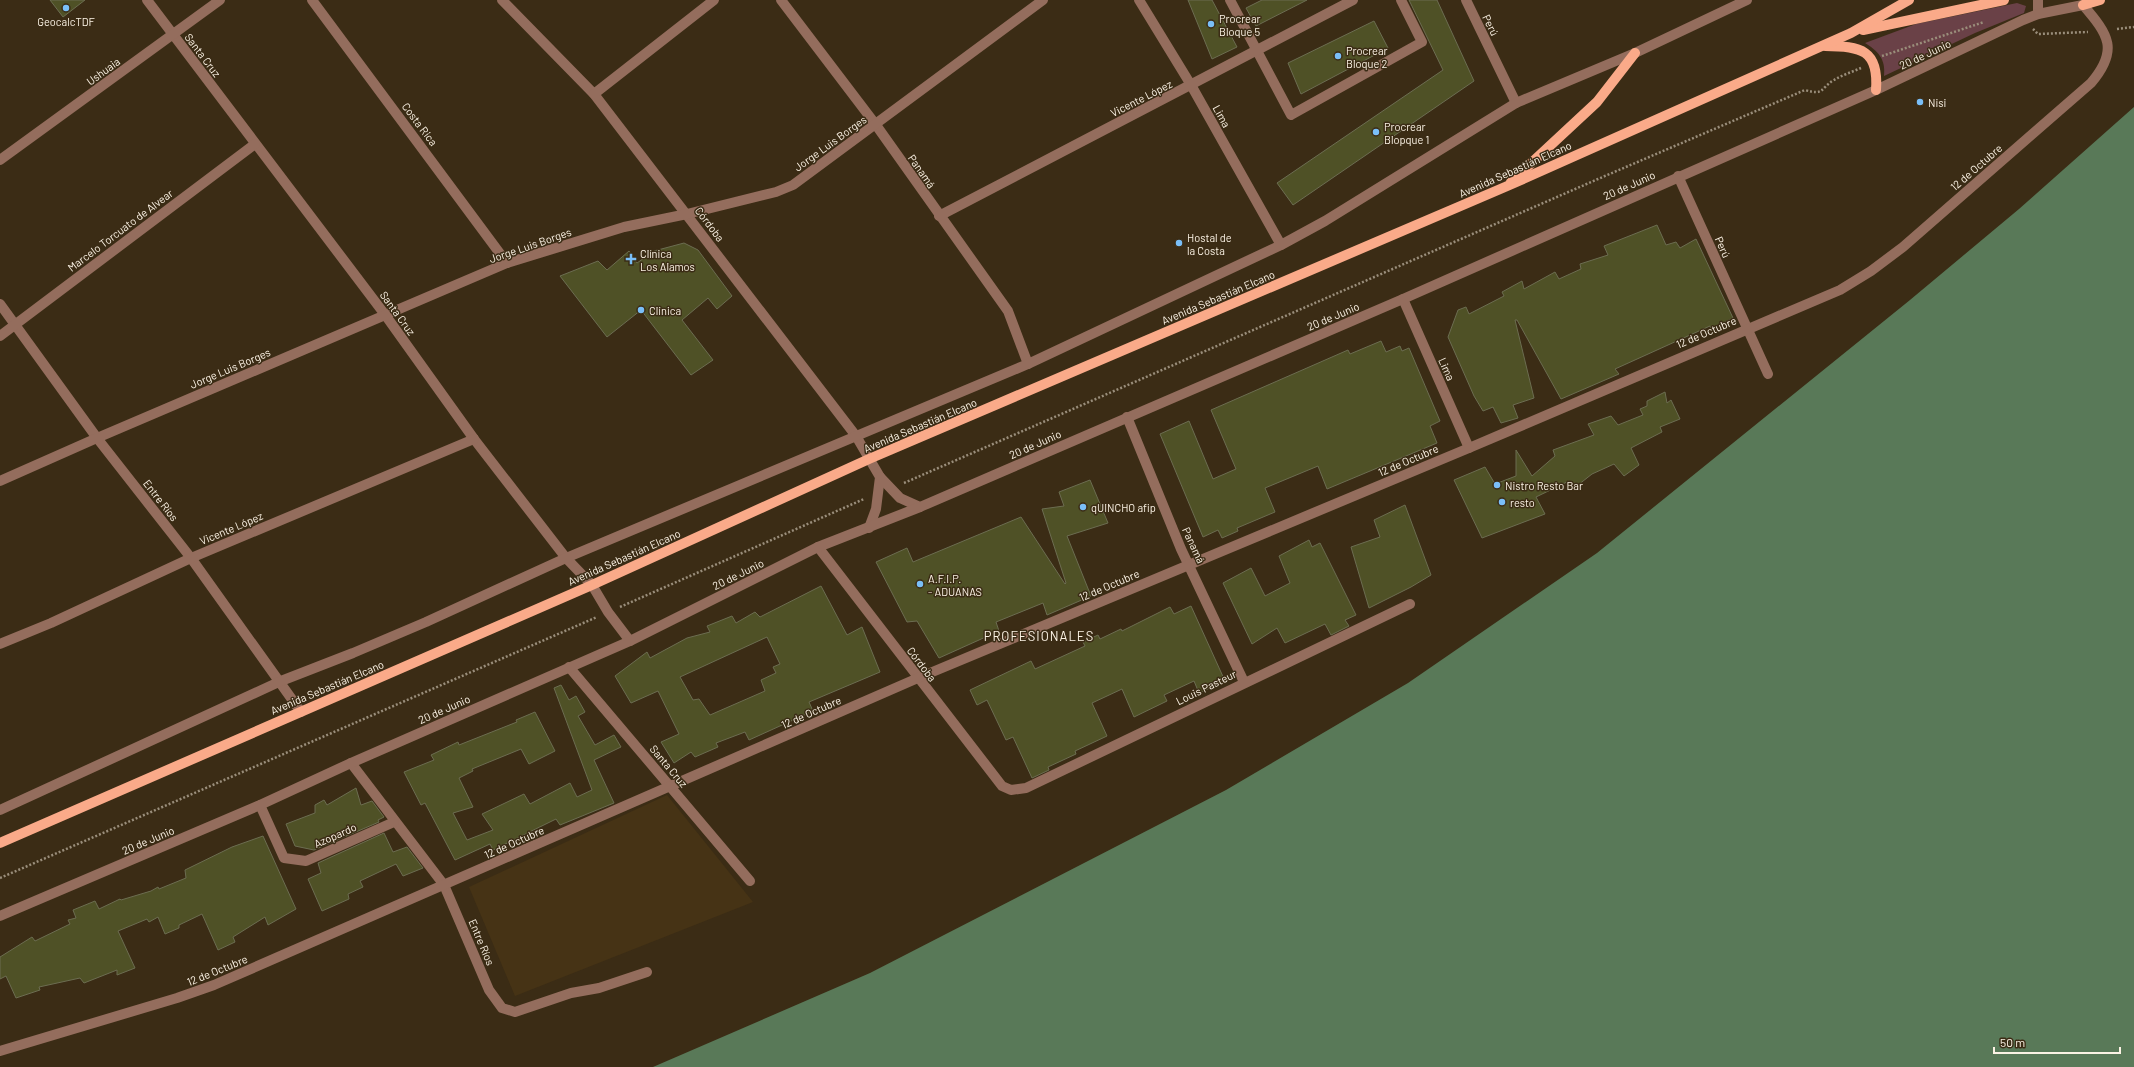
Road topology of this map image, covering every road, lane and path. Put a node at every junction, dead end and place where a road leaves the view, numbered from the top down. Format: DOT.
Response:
graph roads {
  1 [pos="147,0"];
  2 [pos="220,0"];
  3 [pos="312,0"];
  4 [pos="502,0"];
  5 [pos="714,0"];
  6 [pos="781,0"];
  7 [pos="1043,0"];
  8 [pos="1139,0"];
  9 [pos="1230,0"];
  10 [pos="1353,0"];
  11 [pos="1401,0"];
  12 [pos="1466,0"];
  13 [pos="1747,0"];
  14 [pos="1909,0"];
  15 [pos="2004,0"];
  16 [pos="2038,0"];
  17 [pos="2100,0"];
  18 [pos="2083,5"];
  19 [pos="2038,14"];
  20 [pos="2023,20"];
  21 [pos="1985,22"];
  22 [pos="2134,27"];
  23 [pos="2103,31"];
  24 [pos="1851,33"];
  25 [pos="174,35"];
  26 [pos="1821,46"];
  27 [pos="1256,51"];
  28 [pos="1635,53"];
  29 [pos="1874,61"];
  30 [pos="1191,85"];
  31 [pos="1876,90"];
  32 [pos="594,94"];
  33 [pos="1516,103"];
  34 [pos="876,125"];
  35 [pos="254,144"];
  36 [pos="0,160"];
  37 [pos="1678,176"];
  38 [pos="1505,187"];
  39 [pos="687,214"];
  40 [pos="939,216"];
  41 [pos="1281,245"];
  42 [pos="508,264"];
  43 [pos="1403,299"];
  44 [pos="0,304"];
  45 [pos="386,316"];
  46 [pos="15,325"];
  47 [pos="1746,328"];
  48 [pos="0,336"];
  49 [pos="1028,364"];
  50 [pos="1768,374"];
  51 [pos="1127,416"];
  52 [pos="856,436"];
  53 [pos="97,438"];
  54 [pos="474,439"];
  55 [pos="1469,448"];
  56 [pos="869,459"];
  57 [pos="880,477"];
  58 [pos="0,481"];
  59 [pos="890,487"];
  60 [pos="879,492"];
  61 [pos="920,507"];
  62 [pos="869,528"];
  63 [pos="818,547"];
  64 [pos="191,558"];
  65 [pos="566,558"];
  66 [pos="1188,564"];
  67 [pos="592,585"];
  68 [pos="1410,604"];
  69 [pos="608,612"];
  70 [pos="630,641"];
  71 [pos="0,644"];
  72 [pos="570,667"];
  73 [pos="918,678"];
  74 [pos="281,681"];
  75 [pos="1244,682"];
  76 [pos="301,712"];
  77 [pos="350,763"];
  78 [pos="671,787"];
  79 [pos="1011,790"];
  80 [pos="260,804"];
  81 [pos="0,809"];
  82 [pos="394,822"];
  83 [pos="0,843"];
  84 [pos="0,878"];
  85 [pos="750,881"];
  86 [pos="444,885"];
  87 [pos="0,916"];
  88 [pos="647,972"];
  89 [pos="0,1051"];
  1 -- 25 [label="street, Santa Cruz"];
  2 -- 25 [label="street, Ushuaia"];
  3 -- 42 [label="street, Costa Rica"];
  4 -- 32 [label="street, Córdoba"];
  5 -- 32 [label="street"];
  6 -- 34 [label="street, Panamá"];
  7 -- 34 [label="street, Jorge Luis Borges"];
  8 -- 30 [label="street, Lima"];
  9 -- 27 [label="street"];
  10 -- 27 [label="street, Vicente López"];
  11 -- 27 [label="street"];
  12 -- 33 [label="street, Perú"];
  13 -- 28 [label="street"];
  14 -- 24 [label="main road, Avenida Sebastián Elcano"];
  15 -- 24 [label="main road, Avenida Sebastián Elcano"];
  16 -- 19 [label="street"];
  17 -- 18 [label="main road"];
  18 -- 19 [label="street, 20 de Junio"];
  18 -- 23 [label="street, 12 de Octubre"];
  19 -- 20 [label="street, 20 de Junio"];
  20 -- 23 [label="path"];
  20 -- 31 [label="street, 20 de Junio"];
  21 -- 29 [label="path"];
  22 -- 23 [label="path"];
  23 -- 47 [label="street, 12 de Octubre"];
  24 -- 26 [label="main road, Avenida Sebastián Elcano"];
  25 -- 35 [label="street, Santa Cruz"];
  25 -- 36 [label="street, Ushuaia"];
  26 -- 29 [label="main road"];
  26 -- 38 [label="main road, Avenida Sebastián Elcano"];
  27 -- 30 [label="street, Vicente López"];
  28 -- 33 [label="street"];
  28 -- 38 [label="main road"];
  29 -- 31 [label="main road"];
  29 -- 59 [label="path"];
  30 -- 40 [label="street, Vicente López"];
  30 -- 41 [label="street, Lima"];
  31 -- 37 [label="street, 20 de Junio"];
  32 -- 39 [label="street, Córdoba"];
  33 -- 41 [label="street"];
  34 -- 39 [label="street, Jorge Luis Borges"];
  34 -- 40 [label="street, Panamá"];
  35 -- 45 [label="street, Santa Cruz"];
  35 -- 46 [label="street, Marcelo Torcuato de Alvear"];
  37 -- 43 [label="street, 20 de Junio"];
  37 -- 47 [label="street, Perú"];
  38 -- 56 [label="main road, Avenida Sebastián Elcano"];
  39 -- 42 [label="street, Jorge Luis Borges"];
  39 -- 52 [label="street, Córdoba"];
  40 -- 49 [label="street, Panamá"];
  41 -- 49 [label="street"];
  42 -- 45 [label="street, Jorge Luis Borges"];
  43 -- 51 [label="street, 20 de Junio"];
  43 -- 55 [label="street, Lima"];
  44 -- 46 [label="street, Entre Ríos"];
  45 -- 53 [label="street, Jorge Luis Borges"];
  45 -- 54 [label="street, Santa Cruz"];
  46 -- 48 [label="street, Marcelo Torcuato de Alvear"];
  46 -- 53 [label="street, Entre Ríos"];
  47 -- 50 [label="street"];
  47 -- 55 [label="street, 12 de Octubre"];
  49 -- 52 [label="street"];
  51 -- 61 [label="street, 20 de Junio"];
  51 -- 66 [label="street, Panamá"];
  52 -- 56 [label="street, Córdoba"];
  52 -- 65 [label="street"];
  53 -- 58 [label="street, Jorge Luis Borges"];
  53 -- 64 [label="street, Entre Ríos"];
  54 -- 64 [label="street, Vicente López"];
  54 -- 65 [label="street, Santa Cruz"];
  55 -- 66 [label="street, 12 de Octubre"];
  56 -- 57 [label="street, Córdoba"];
  56 -- 67 [label="main road, Avenida Sebastián Elcano"];
  57 -- 59 [label="street, Córdoba"];
  57 -- 60 [label="street"];
  59 -- 61 [label="street, Córdoba"];
  60 -- 62 [label="street"];
  60 -- 69 [label="path"];
  61 -- 62 [label="street, 20 de Junio"];
  62 -- 63 [label="street, 20 de Junio"];
  63 -- 70 [label="street, 20 de Junio"];
  63 -- 73 [label="street, Córdoba"];
  64 -- 71 [label="street, Vicente López"];
  64 -- 74 [label="street, Entre Ríos"];
  65 -- 67 [label="street, Santa Cruz"];
  65 -- 74 [label="street"];
  66 -- 73 [label="street, 12 de Octubre"];
  66 -- 75 [label="street, Panamá"];
  67 -- 69 [label="street, Santa Cruz"];
  67 -- 76 [label="main road, Avenida Sebastián Elcano"];
  68 -- 75 [label="street, Louis Pasteur"];
  69 -- 70 [label="street, Santa Cruz"];
  69 -- 84 [label="path"];
  70 -- 72 [label="street, 20 de Junio"];
  72 -- 77 [label="street, 20 de Junio"];
  72 -- 78 [label="street, Santa Cruz"];
  73 -- 78 [label="street, 12 de Octubre"];
  73 -- 79 [label="street, Córdoba"];
  74 -- 76 [label="street, Entre Ríos"];
  74 -- 81 [label="street"];
  75 -- 79 [label="street, Louis Pasteur"];
  76 -- 83 [label="main road, Avenida Sebastián Elcano"];
  77 -- 80 [label="street, 20 de Junio"];
  77 -- 82 [label="street, Entre Ríos"];
  78 -- 85 [label="street, Santa Cruz"];
  78 -- 86 [label="street, 12 de Octubre"];
  80 -- 82 [label="street, Azopardo"];
  80 -- 87 [label="street, 20 de Junio"];
  82 -- 86 [label="street, Entre Ríos"];
  86 -- 88 [label="street, Entre Ríos"];
  86 -- 89 [label="street, 12 de Octubre"];
}
